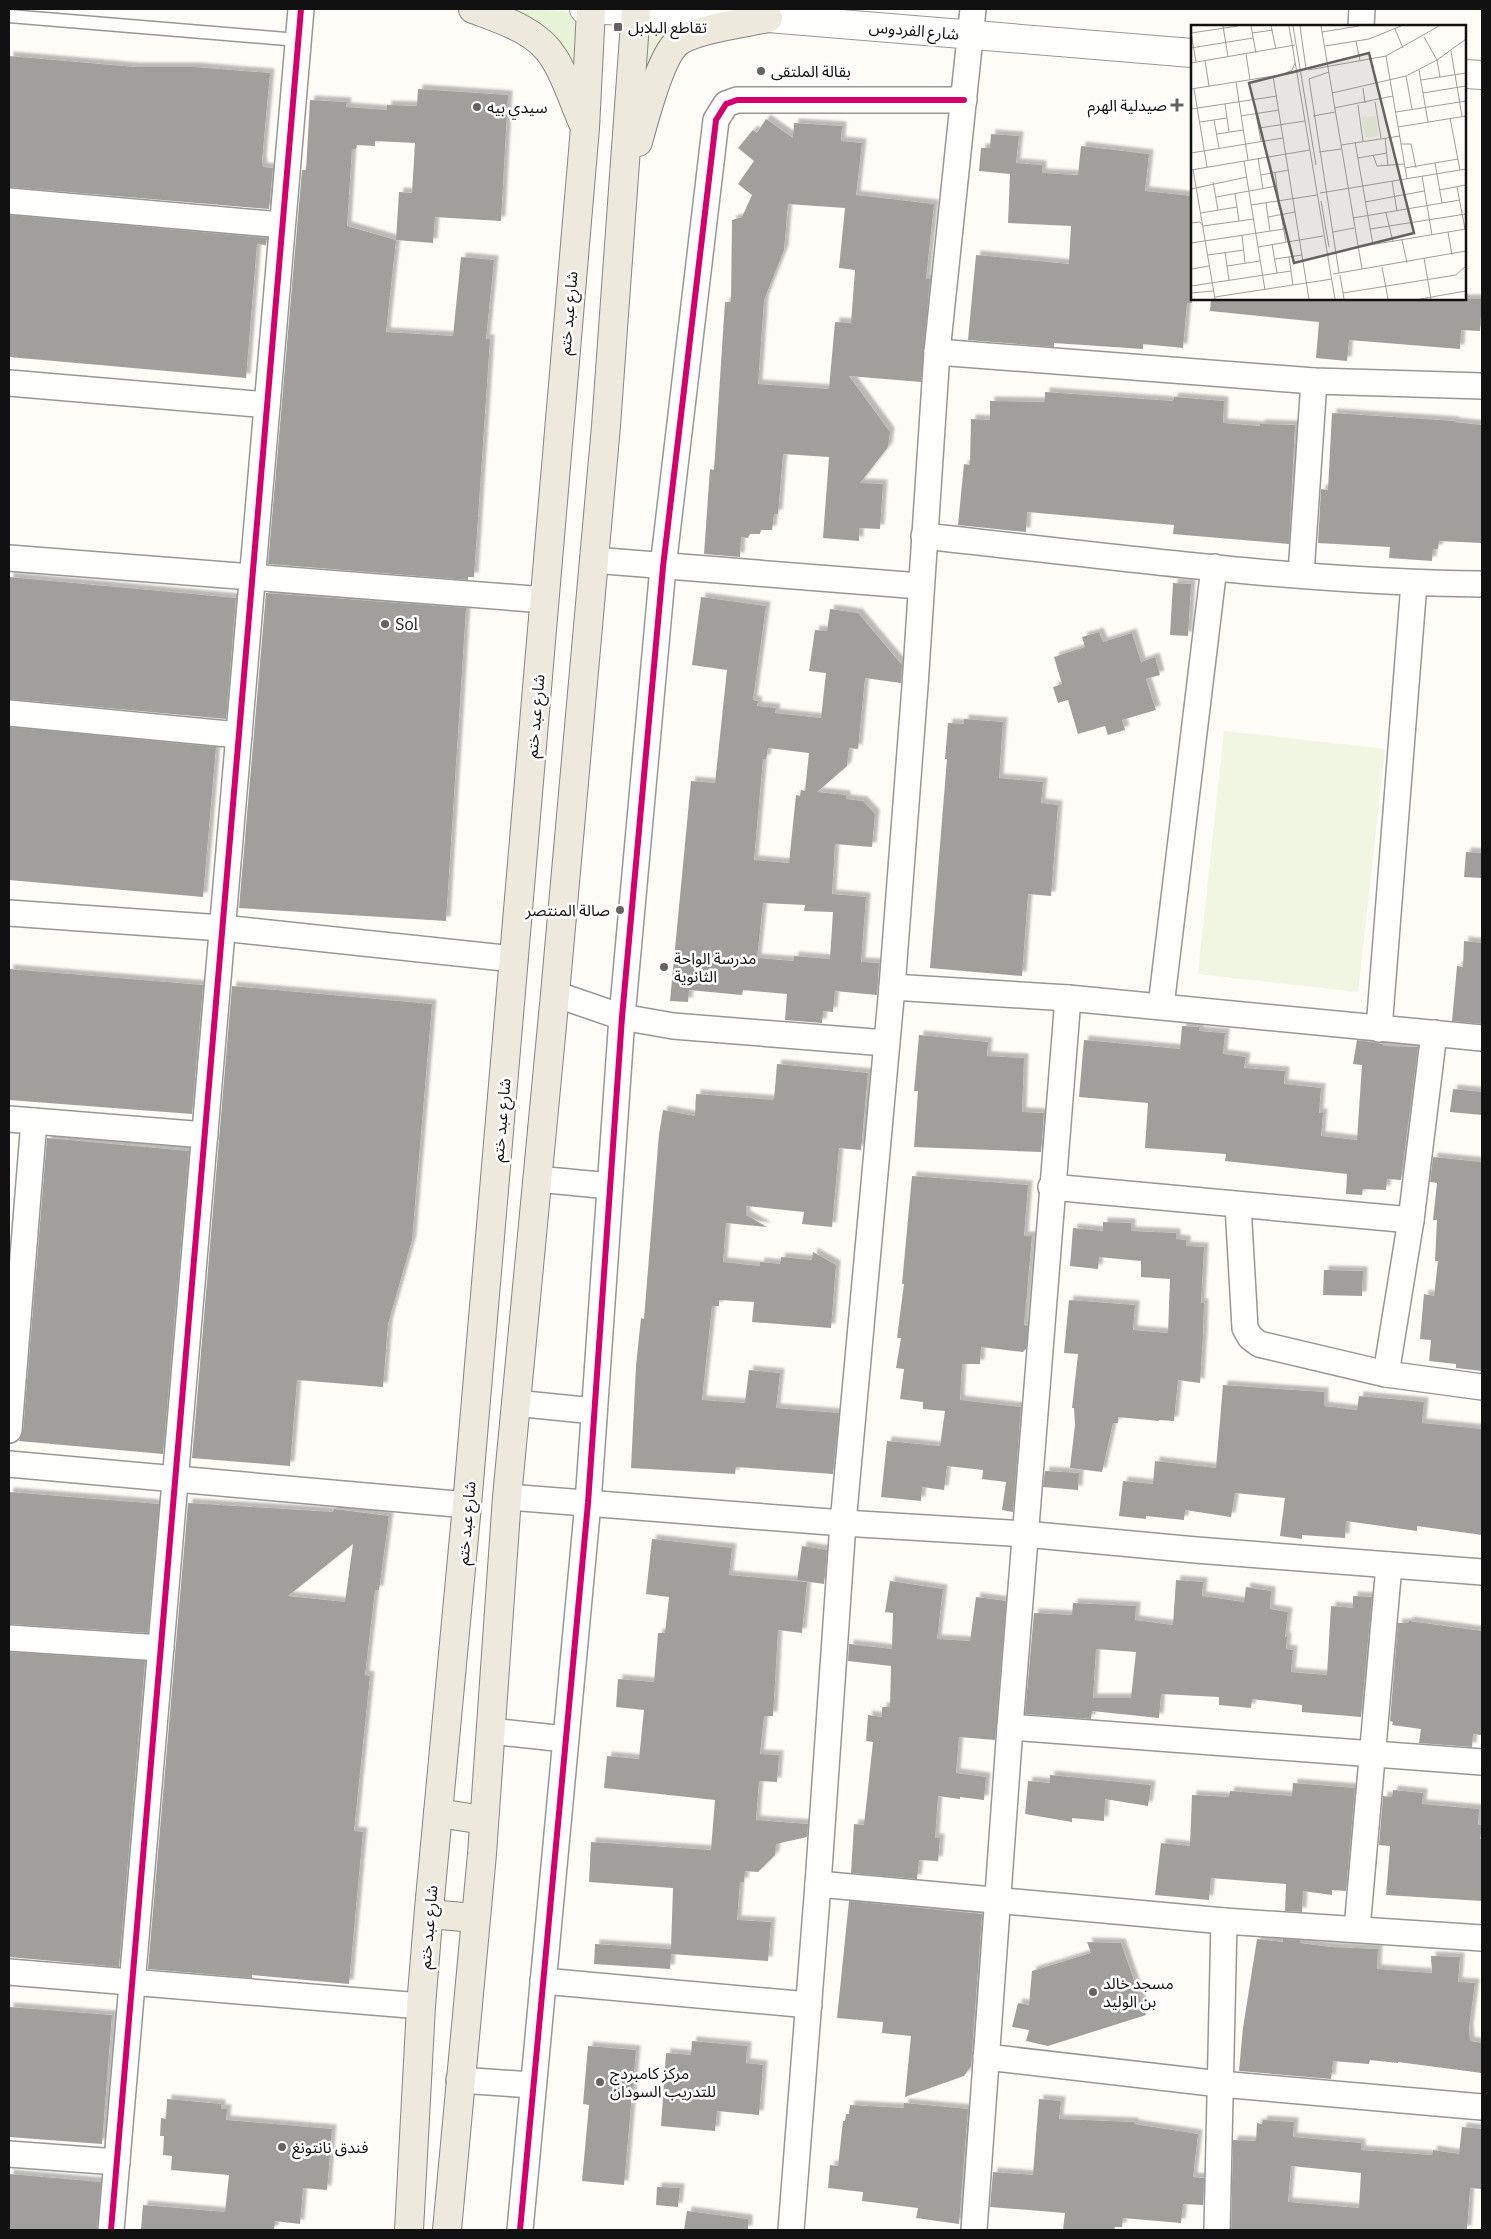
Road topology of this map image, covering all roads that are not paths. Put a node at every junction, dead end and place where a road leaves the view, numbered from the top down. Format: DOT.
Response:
graph roads {
  1 [pos="301,9"];
  2 [pos="473,9"];
  3 [pos="584,9"];
  4 [pos="591,9"];
  5 [pos="741,9"];
  6 [pos="1362,9"];
  7 [pos="636,10"];
  8 [pos="9,16"];
  9 [pos="768,18"];
  10 [pos="972,22"];
  11 [pos="1361,25"];
  12 [pos="298,40"];
  13 [pos="1191,53"];
  14 [pos="1466,74"];
  15 [pos="1482,75"];
  16 [pos="964,100"];
  17 [pos="585,128"];
  18 [pos="622,199"];
  19 [pos="9,201"];
  20 [pos="282,225"];
  21 [pos="937,352"];
  22 [pos="1314,381"];
  23 [pos="9,383"];
  24 [pos="1482,386"];
  25 [pos="267,405"];
  26 [pos="924,536"];
  27 [pos="9,558"];
  28 [pos="593,560"];
  29 [pos="663,567"];
  30 [pos="1214,567"];
  31 [pos="1301,574"];
  32 [pos="252,577"];
  33 [pos="1414,583"];
  34 [pos="1482,584"];
  35 [pos="920,586"];
  36 [pos="545,600"];
  37 [pos="9,713"];
  38 [pos="239,735"];
  39 [pos="9,913"];
  40 [pos="222,928"];
  41 [pos="514,959"];
  42 [pos="892,986"];
  43 [pos="556,994"];
  44 [pos="1068,998"];
  45 [pos="1161,1006"];
  46 [pos="622,1017"];
  47 [pos="1379,1028"];
  48 [pos="1434,1033"];
  49 [pos="1482,1038"];
  50 [pos="886,1043"];
  51 [pos="9,1119"];
  52 [pos="34,1121"];
  53 [pos="205,1135"];
  54 [pos="537,1179"];
  55 [pos="610,1186"];
  56 [pos="1052,1187"];
  57 [pos="1238,1205"];
  58 [pos="1411,1220"];
  59 [pos="15,1289"];
  60 [pos="1386,1374"];
  61 [pos="1482,1388"];
  62 [pos="515,1403"];
  63 [pos="594,1411"];
  64 [pos="9,1430"];
  65 [pos="9,1464"];
  66 [pos="176,1479"];
  67 [pos="507,1497"];
  68 [pos="588,1504"];
  69 [pos="467,1505"];
  70 [pos="843,1523"];
  71 [pos="1025,1534"];
  72 [pos="1388,1565"];
  73 [pos="1482,1572"];
  74 [pos="9,1638"];
  75 [pos="161,1648"];
  76 [pos="1010,1726"];
  77 [pos="490,1732"];
  78 [pos="566,1739"];
  79 [pos="1373,1754"];
  80 [pos="1482,1762"];
  81 [pos="438,1813"];
  82 [pos="484,1820"];
  83 [pos="818,1884"];
  84 [pos="997,1899"];
  85 [pos="429,1914"];
  86 [pos="475,1918"];
  87 [pos="1224,1921"];
  88 [pos="1357,1929"];
  89 [pos="1482,1938"];
  90 [pos="9,1972"];
  91 [pos="543,1981"];
  92 [pos="133,1982"];
  93 [pos="809,2005"];
  94 [pos="421,2006"];
  95 [pos="986,2057"];
  96 [pos="460,2080"];
  97 [pos="1220,2084"];
  98 [pos="532,2085"];
  99 [pos="1482,2106"];
  100 [pos="9,2154"];
  101 [pos="117,2162"];
  102 [pos="110,2230"];
  103 [pos="409,2230"];
  104 [pos="447,2230"];
  105 [pos="520,2230"];
  106 [pos="791,2230"];
  107 [pos="974,2230"];
  108 [pos="1217,2230"];
  1 -- 12 [label="street"];
  2 -- 17 [label="main road"];
  3 -- 4 [label="street, شارع الفردوس"];
  4 -- 7 [label="street, شارع الفردوس"];
  4 -- 17 [label="main road, شارع عبد ختم"];
  5 -- 9 [label="main road"];
  6 -- 11 [label="street"];
  7 -- 9 [label="street, شارع الفردوس"];
  7 -- 18 [label="main road"];
  8 -- 12 [label="lane"];
  9 -- 10 [label="street, شارع الفردوس"];
  9 -- 18 [label="main road"];
  10 -- 13 [label="street, شارع الفردوس"];
  10 -- 16 [label="street"];
  12 -- 20 [label="street"];
  14 -- 15 [label="street"];
  16 -- 21 [label="street"];
  16 -- 29 [label="street"];
  17 -- 36 [label="main road, شارع عبد ختم"];
  18 -- 28 [label="main road"];
  19 -- 20 [label="street"];
  20 -- 25 [label="street"];
  21 -- 22 [label="street"];
  21 -- 26 [label="street"];
  22 -- 24 [label="street"];
  22 -- 31 [label="street"];
  23 -- 25 [label="street"];
  25 -- 32 [label="street"];
  26 -- 30 [label="street"];
  26 -- 35 [label="street"];
  27 -- 32 [label="street"];
  28 -- 29 [label="street"];
  28 -- 43 [label="main road"];
  29 -- 35 [label="street"];
  29 -- 46 [label="street"];
  30 -- 31 [label="street"];
  30 -- 45 [label="street"];
  31 -- 33 [label="street"];
  32 -- 36 [label="street"];
  32 -- 38 [label="street"];
  33 -- 34 [label="street"];
  33 -- 47 [label="street"];
  35 -- 42 [label="street"];
  36 -- 41 [label="main road, شارع عبد ختم"];
  37 -- 38 [label="street"];
  38 -- 40 [label="street"];
  39 -- 40 [label="street"];
  40 -- 41 [label="street"];
  40 -- 53 [label="street"];
  41 -- 69 [label="main road, شارع عبد ختم"];
  42 -- 44 [label="street"];
  42 -- 50 [label="street"];
  43 -- 46 [label="street"];
  43 -- 54 [label="main road"];
  44 -- 45 [label="street"];
  44 -- 56 [label="street"];
  45 -- 47 [label="street"];
  46 -- 50 [label="street"];
  46 -- 55 [label="street"];
  47 -- 48 [label="street"];
  48 -- 49 [label="street"];
  48 -- 58 [label="street"];
  50 -- 70 [label="street"];
  51 -- 52 [label="street"];
  52 -- 53 [label="street"];
  52 -- 59 [label="street"];
  53 -- 66 [label="street"];
  54 -- 55 [label="street"];
  54 -- 62 [label="main road"];
  55 -- 63 [label="street"];
  56 -- 57 [label="street"];
  56 -- 71 [label="street"];
  57 -- 58 [label="street"];
  57 -- 60 [label="street"];
  58 -- 60 [label="street"];
  59 -- 64 [label="street"];
  60 -- 61 [label="street"];
  62 -- 63 [label="street"];
  62 -- 67 [label="main road"];
  63 -- 68 [label="street"];
  65 -- 66 [label="street"];
  66 -- 69 [label="street"];
  66 -- 75 [label="street"];
  67 -- 68 [label="street"];
  67 -- 77 [label="main road"];
  68 -- 70 [label="street"];
  68 -- 78 [label="street"];
  69 -- 81 [label="main road, شارع عبد ختم"];
  70 -- 71 [label="street"];
  70 -- 83 [label="street"];
  71 -- 72 [label="street"];
  71 -- 76 [label="street"];
  72 -- 73 [label="street"];
  72 -- 79 [label="street"];
  74 -- 75 [label="street"];
  75 -- 92 [label="street"];
  76 -- 79 [label="street"];
  76 -- 84 [label="street"];
  77 -- 78 [label="street"];
  77 -- 82 [label="main road"];
  78 -- 91 [label="street"];
  79 -- 80 [label="street"];
  79 -- 88 [label="street"];
  81 -- 82 [label="main road"];
  81 -- 85 [label="main road, شارع عبد ختم"];
  82 -- 86 [label="main road"];
  83 -- 84 [label="street"];
  83 -- 93 [label="street"];
  84 -- 87 [label="street"];
  84 -- 95 [label="street"];
  85 -- 86 [label="main road"];
  85 -- 94 [label="main road, شارع عبد ختم"];
  86 -- 96 [label="main road"];
  87 -- 88 [label="street"];
  87 -- 97 [label="street"];
  88 -- 89 [label="street"];
  90 -- 92 [label="street"];
  91 -- 93 [label="street"];
  91 -- 98 [label="street"];
  92 -- 94 [label="street"];
  92 -- 101 [label="street"];
  93 -- 106 [label="street"];
  94 -- 103 [label="main road, شارع عبد ختم"];
  95 -- 97 [label="street"];
  95 -- 107 [label="street"];
  96 -- 98 [label="street"];
  96 -- 104 [label="main road"];
  97 -- 99 [label="street"];
  97 -- 108 [label="street"];
  98 -- 105 [label="street"];
  100 -- 101 [label="street"];
  101 -- 102 [label="street"];
}
